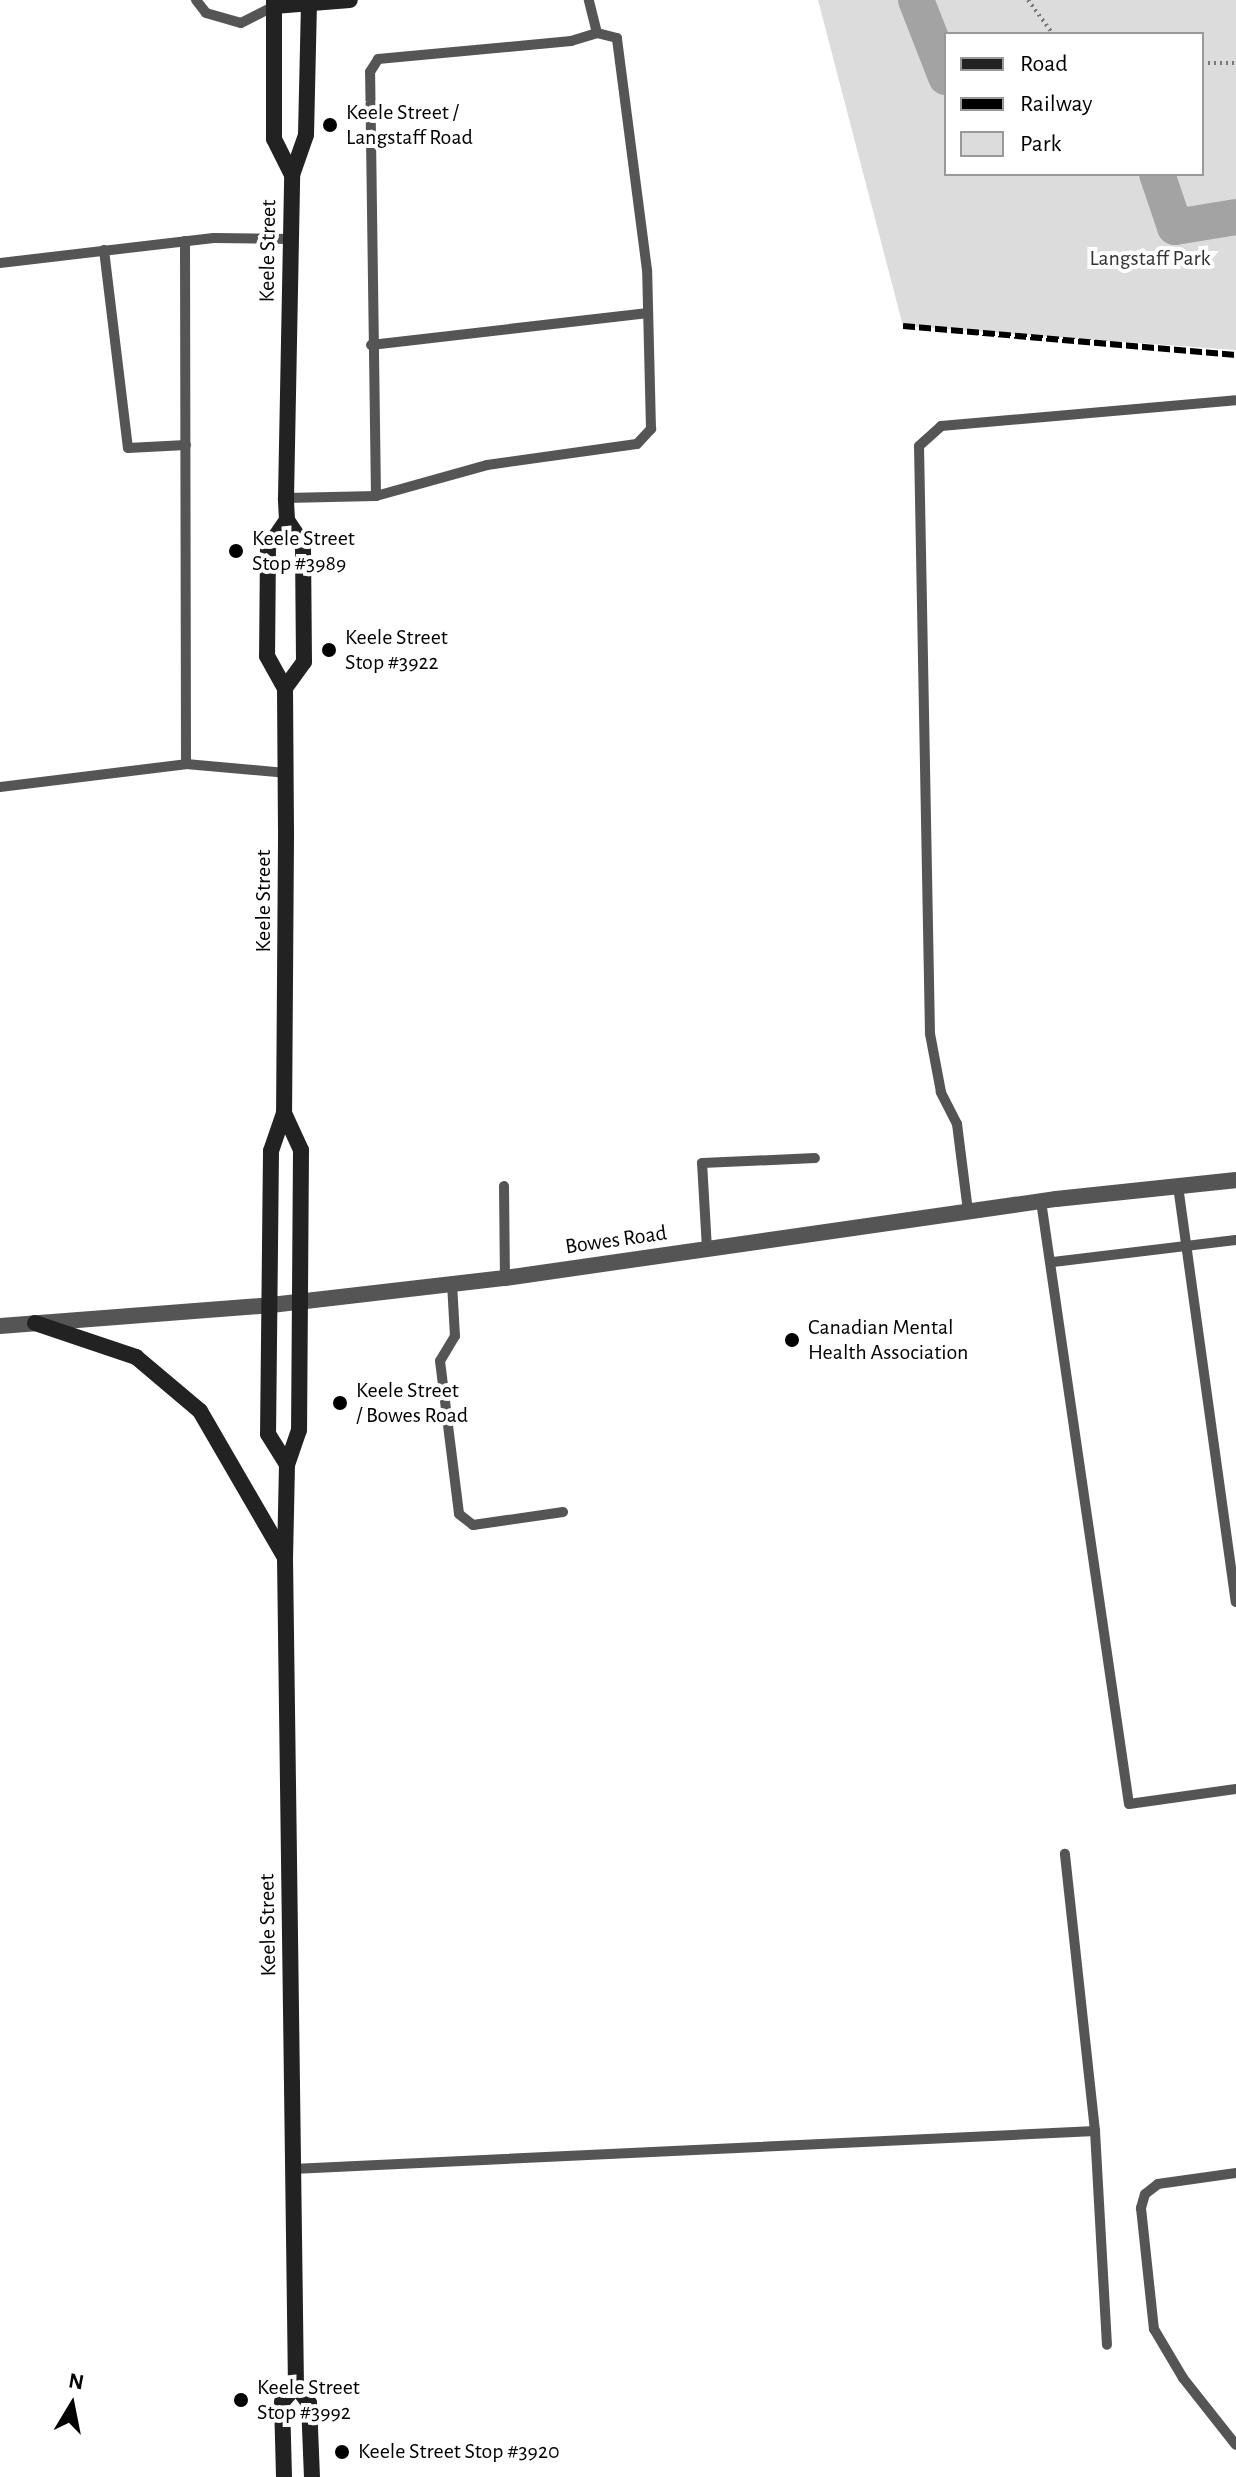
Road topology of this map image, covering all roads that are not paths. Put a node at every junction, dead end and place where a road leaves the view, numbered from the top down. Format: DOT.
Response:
graph roads {
  1 [pos="196,0"];
  2 [pos="350,0"];
  3 [pos="589,0"];
  4 [pos="270,2"];
  5 [pos="309,2"];
  6 [pos="597,33"];
  7 [pos="292,175"];
  8 [pos="291,239"];
  9 [pos="185,241"];
  10 [pos="104,250"];
  11 [pos="0,263"];
  12 [pos="648,313"];
  13 [pos="371,345"];
  14 [pos="1236,400"];
  15 [pos="186,445"];
  16 [pos="376,496"];
  17 [pos="286,498"];
  18 [pos="287,520"];
  19 [pos="285,688"];
  20 [pos="186,764"];
  21 [pos="286,773"];
  22 [pos="0,787"];
  23 [pos="284,1113"];
  24 [pos="815,1158"];
  25 [pos="1236,1180"];
  26 [pos="504,1186"];
  27 [pos="1178,1186"];
  28 [pos="1041,1201"];
  29 [pos="968,1211"];
  30 [pos="1236,1240"];
  31 [pos="1189,1246"];
  32 [pos="707,1249"];
  33 [pos="1053,1262"];
  34 [pos="505,1278"];
  35 [pos="452,1283"];
  36 [pos="300,1302"];
  37 [pos="271,1305"];
  38 [pos="35,1323"];
  39 [pos="0,1326"];
  40 [pos="287,1464"];
  41 [pos="563,1512"];
  42 [pos="285,1558"];
  43 [pos="1236,1602"];
  44 [pos="1236,1789"];
  45 [pos="1065,1854"];
  46 [pos="1095,2131"];
  47 [pos="293,2169"];
  48 [pos="1236,2173"];
  49 [pos="1107,2345"];
  50 [pos="296,2386"];
  51 [pos="1236,2445"];
  52 [pos="284,2477"];
  53 [pos="312,2477"];
  1 -- 4 [label="lane"];
  2 -- 5 [label="main road"];
  3 -- 6 [label="lane"];
  4 -- 5 [label="main road"];
  4 -- 7 [label="main road, Keele Street"];
  5 -- 7 [label="main road, Keele Street"];
  6 -- 12 [label="lane"];
  6 -- 13 [label="lane"];
  7 -- 8 [label="main road, Keele Street"];
  8 -- 9 [label="lane"];
  8 -- 17 [label="main road, Keele Street"];
  9 -- 10 [label="lane"];
  9 -- 15 [label="lane"];
  10 -- 11 [label="lane"];
  10 -- 15 [label="lane"];
  12 -- 13 [label="lane"];
  12 -- 16 [label="lane"];
  13 -- 16 [label="lane"];
  14 -- 29 [label="lane"];
  15 -- 20 [label="lane"];
  16 -- 17 [label="lane"];
  17 -- 18 [label="main road, Keele Street"];
  18 -- 19 [label="main road, Keele Street"];
  18 -- 19 [label="main road, Keele Street"];
  19 -- 21 [label="main road, Keele Street"];
  20 -- 21 [label="lane"];
  20 -- 22 [label="lane"];
  21 -- 23 [label="main road, Keele Street"];
  23 -- 36 [label="main road, Keele Street"];
  23 -- 37 [label="main road, Keele Street"];
  24 -- 32 [label="lane"];
  25 -- 27 [label="street, Bowes Road"];
  26 -- 34 [label="lane"];
  27 -- 28 [label="street, Bowes Road"];
  27 -- 31 [label="lane"];
  28 -- 29 [label="street, Bowes Road"];
  28 -- 33 [label="lane"];
  29 -- 32 [label="street, Bowes Road"];
  30 -- 31 [label="lane"];
  31 -- 33 [label="lane"];
  31 -- 43 [label="lane"];
  32 -- 34 [label="street, Bowes Road"];
  33 -- 44 [label="lane"];
  34 -- 35 [label="street, Bowes Road"];
  35 -- 36 [label="street, Bowes Road"];
  35 -- 41 [label="lane"];
  36 -- 37 [label="street, Bowes Road"];
  36 -- 40 [label="main road, Keele Street"];
  37 -- 38 [label="street, Bowes Road"];
  37 -- 40 [label="main road, Keele Street"];
  38 -- 39 [label="street, Bowes Road"];
  38 -- 42 [label="main road"];
  40 -- 42 [label="main road, Keele Street"];
  42 -- 47 [label="main road, Keele Street"];
  45 -- 46 [label="lane"];
  46 -- 47 [label="lane"];
  46 -- 49 [label="lane"];
  47 -- 50 [label="main road, Keele Street"];
  48 -- 51 [label="lane"];
  50 -- 52 [label="main road, Keele Street"];
  50 -- 53 [label="main road, Keele Street"];
}
